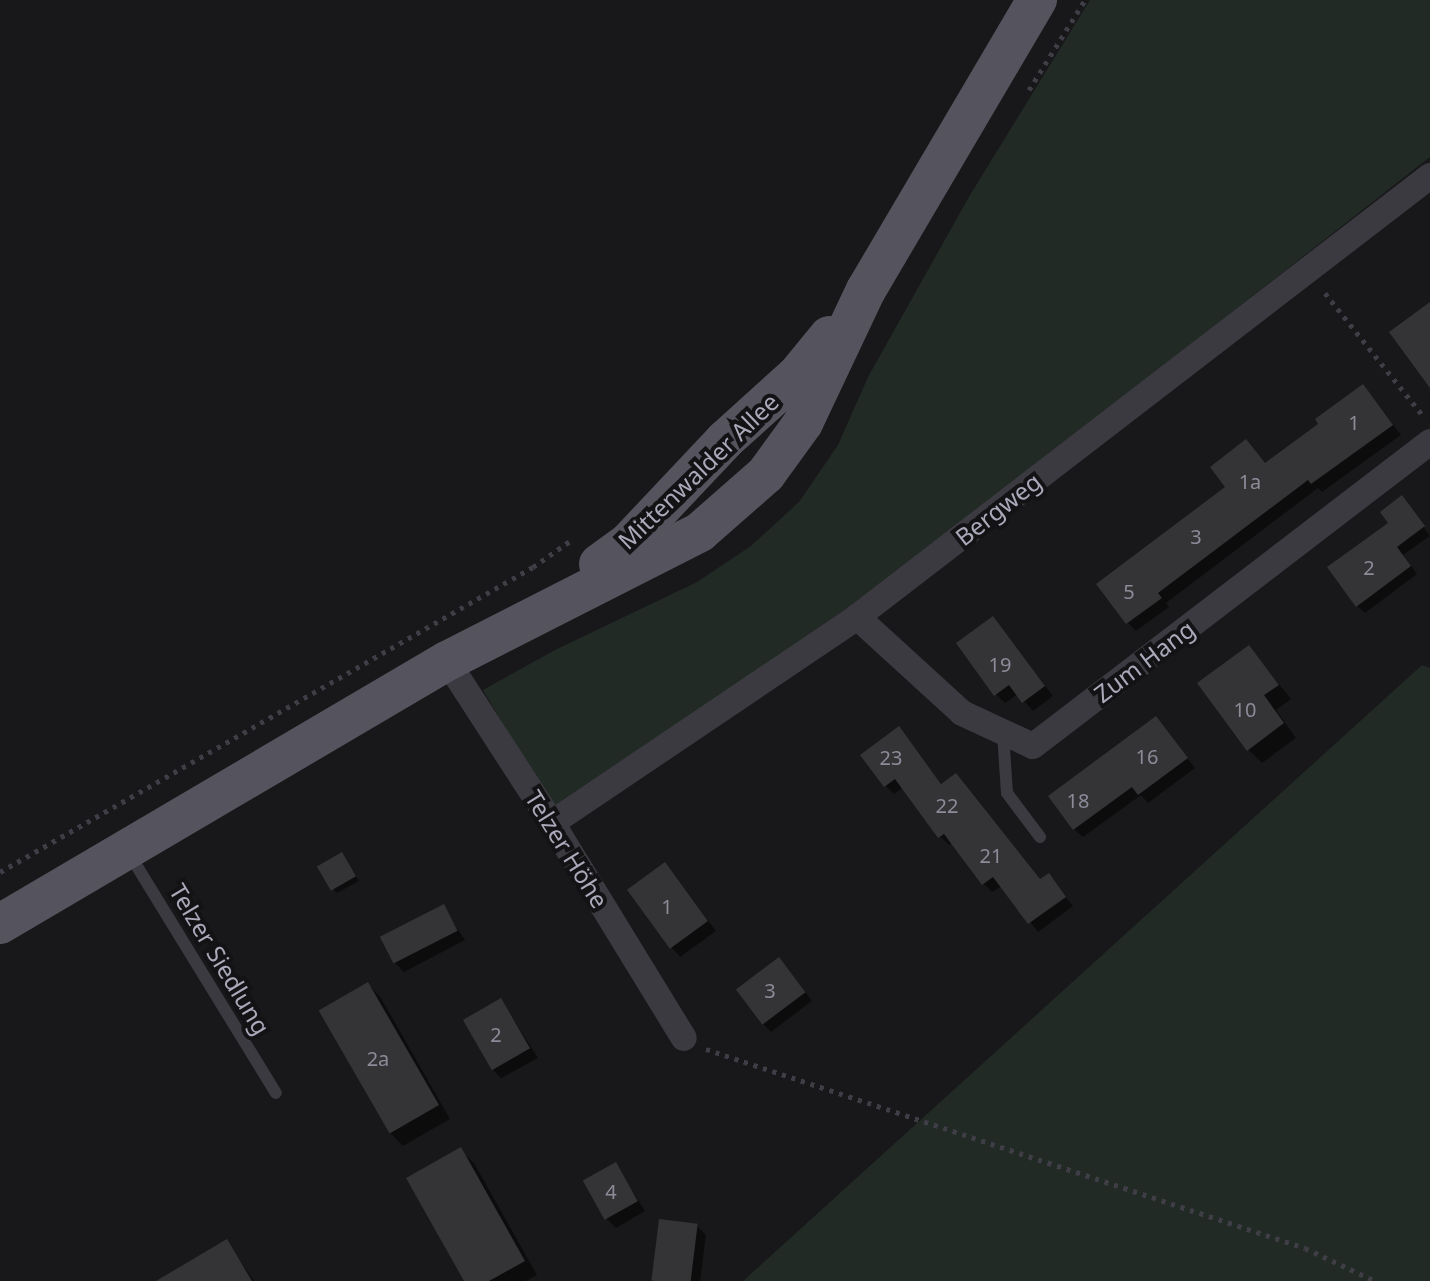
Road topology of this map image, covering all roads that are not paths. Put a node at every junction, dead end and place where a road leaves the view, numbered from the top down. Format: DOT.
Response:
graph roads {
  1 [pos="1037,0"];
  2 [pos="1430,176"];
  3 [pos="866,290"];
  4 [pos="1430,442"];
  5 [pos="857,617"];
  6 [pos="508,628"];
  7 [pos="447,661"];
  8 [pos="1003,733"];
  9 [pos="552,823"];
  10 [pos="1040,837"];
  11 [pos="127,849"];
  12 [pos="0,924"];
  13 [pos="684,1038"];
  14 [pos="276,1093"];
  1 -- 3 [label="main road, Mittenwalder Allee"];
  2 -- 5 [label="street, Bergweg"];
  3 -- 6 [label="main road, Mittenwalder Allee"];
  3 -- 6 [label="main road, Mittenwalder Allee"];
  4 -- 8 [label="street, Zum Hang"];
  5 -- 8 [label="street, Zum Hang"];
  5 -- 9 [label="street, Bergweg"];
  6 -- 7 [label="main road, Mittenwalder Allee"];
  7 -- 9 [label="street, Telzer Höhe"];
  7 -- 11 [label="main road, Mittenwalder Allee"];
  8 -- 10 [label="lane"];
  9 -- 13 [label="street, Telzer Höhe"];
  11 -- 12 [label="main road, Mittenwalder Allee"];
  11 -- 14 [label="lane, Telzer Siedlung"];
}
